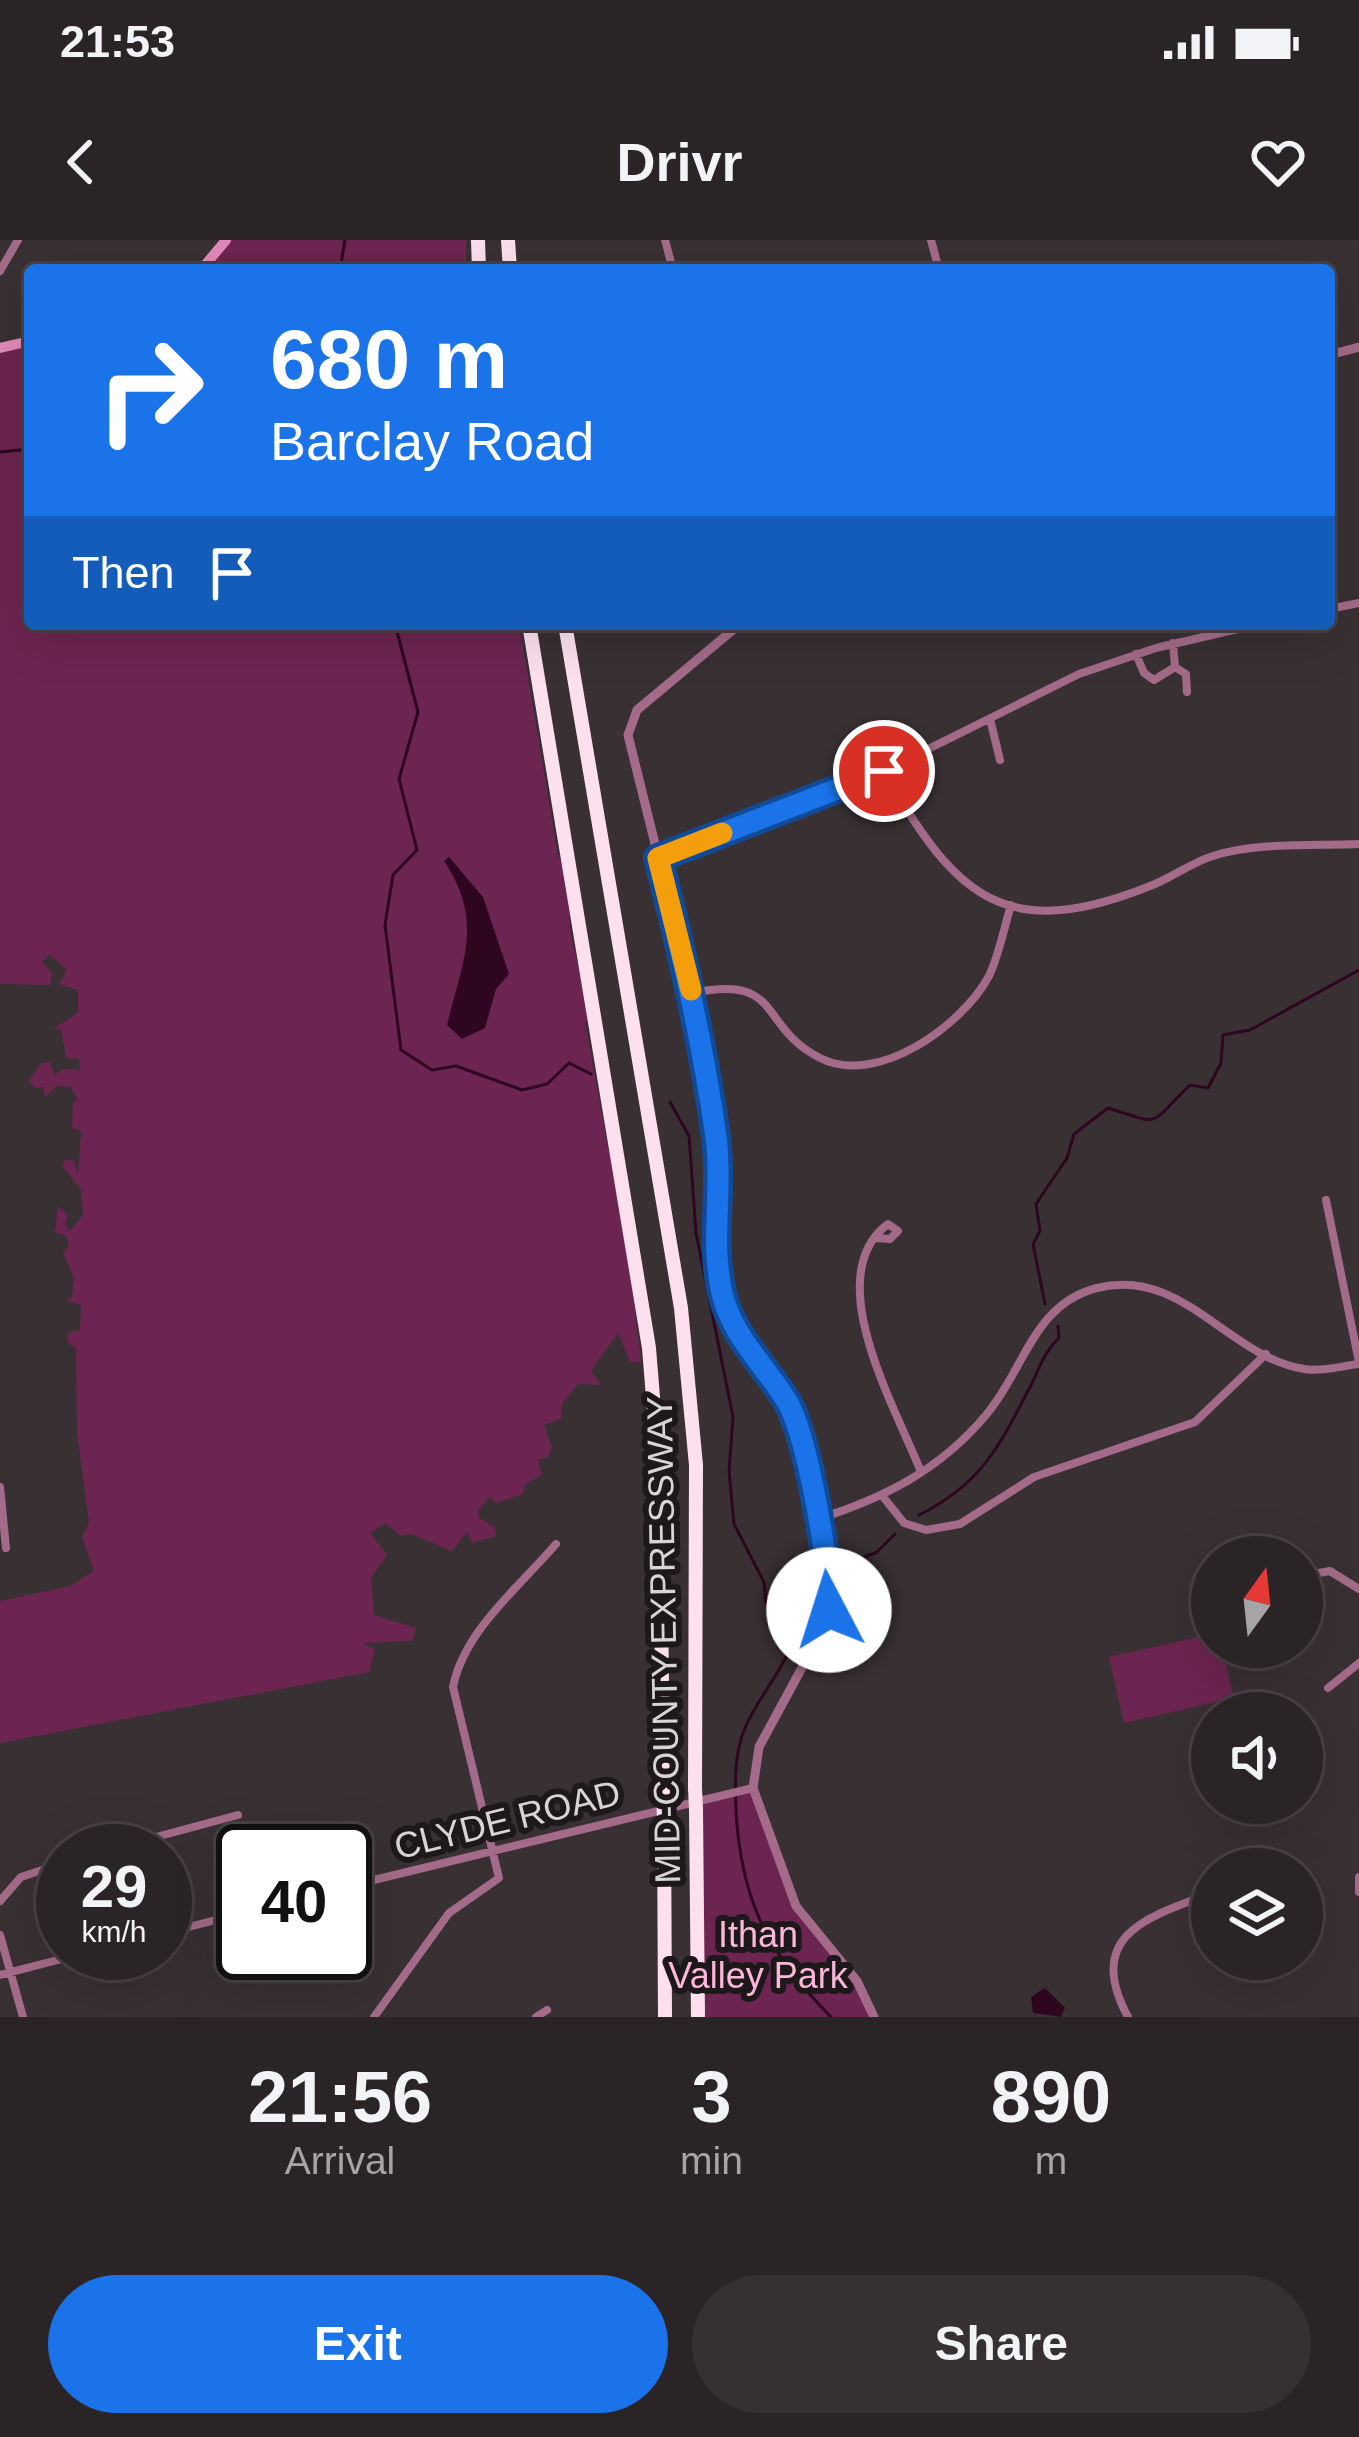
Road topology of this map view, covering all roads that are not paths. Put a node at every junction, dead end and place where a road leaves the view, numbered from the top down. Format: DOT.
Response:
graph roads {
  1 [pos="18,240"];
  2 [pos="226,240"];
  3 [pos="206,264"];
  4 [pos="0,271"];
  5 [pos="530,630"];
  6 [pos="566,630"];
  7 [pos="733,630"];
  8 [pos="1232,630"];
  9 [pos="1173,643"];
  10 [pos="1136,654"];
  11 [pos="1175,668"];
  12 [pos="1186,692"];
  13 [pos="990,719"];
  14 [pos="1000,760"];
  15 [pos="884,771"];
  16 [pos="1359,844"];
  17 [pos="658,858"];
  18 [pos="1011,905"];
  19 [pos="692,993"];
  20 [pos="1326,1200"];
  21 [pos="876,1238"];
  22 [pos="1266,1354"];
  23 [pos="1359,1363"];
  24 [pos="921,1472"];
  25 [pos="0,1487"];
  26 [pos="884,1498"];
  27 [pos="818,1519"];
  28 [pos="556,1544"];
  29 [pos="6,1548"];
  30 [pos="1323,1572"];
  31 [pos="1359,1589"];
  32 [pos="1359,1663"];
  33 [pos="1328,1688"];
  34 [pos="753,1788"];
  35 [pos="238,1815"];
  36 [pos="192,1827"];
  37 [pos="491,1849"];
  38 [pos="36,1872"];
  39 [pos="1359,1877"];
  40 [pos="372,1880"];
  41 [pos="1359,1892"];
  42 [pos="0,1901"];
  43 [pos="1191,1901"];
  44 [pos="0,1935"];
  45 [pos="36,1966"];
  46 [pos="5,1974"];
  47 [pos="548,2010"];
  48 [pos="23,2017"];
  49 [pos="374,2017"];
  50 [pos="536,2017"];
  51 [pos="665,2017"];
  52 [pos="698,2017"];
  53 [pos="874,2017"];
  54 [pos="1128,2017"];
  1 -- 4 [label="street"];
  2 -- 3 [label="main road"];
  5 -- 51 [label="highway, MID-COUNTY EXPRESSWAY, bridge"];
  6 -- 52 [label="highway, MID-COUNTY EXPRESSWAY, bridge"];
  7 -- 17 [label="street"];
  8 -- 9 [label="street"];
  9 -- 10 [label="street"];
  9 -- 11 [label="street"];
  10 -- 11 [label="street"];
  10 -- 13 [label="street"];
  11 -- 12 [label="street"];
  13 -- 14 [label="street"];
  13 -- 15 [label="street"];
  15 -- 17 [label="street"];
  15 -- 18 [label="street"];
  16 -- 18 [label="street"];
  17 -- 19 [label="street"];
  18 -- 19 [label="street"];
  19 -- 27 [label="street"];
  20 -- 23 [label="street"];
  21 -- 24 [label="street"];
  22 -- 23 [label="street"];
  22 -- 24 [label="street"];
  22 -- 26 [label="street"];
  24 -- 26 [label="street"];
  25 -- 29 [label="street"];
  26 -- 27 [label="street"];
  27 -- 34 [label="street"];
  28 -- 37 [label="street"];
  30 -- 31 [label="street"];
  32 -- 33 [label="street"];
  34 -- 37 [label="street, CLYDE ROAD"];
  34 -- 53 [label="street"];
  35 -- 36 [label="street"];
  37 -- 40 [label="street, CLYDE ROAD"];
  37 -- 49 [label="street"];
  38 -- 42 [label="street"];
  39 -- 41 [label="street"];
  43 -- 54 [label="street"];
  44 -- 46 [label="street"];
  45 -- 46 [label="street"];
  46 -- 48 [label="street"];
  47 -- 50 [label="street"];
}
